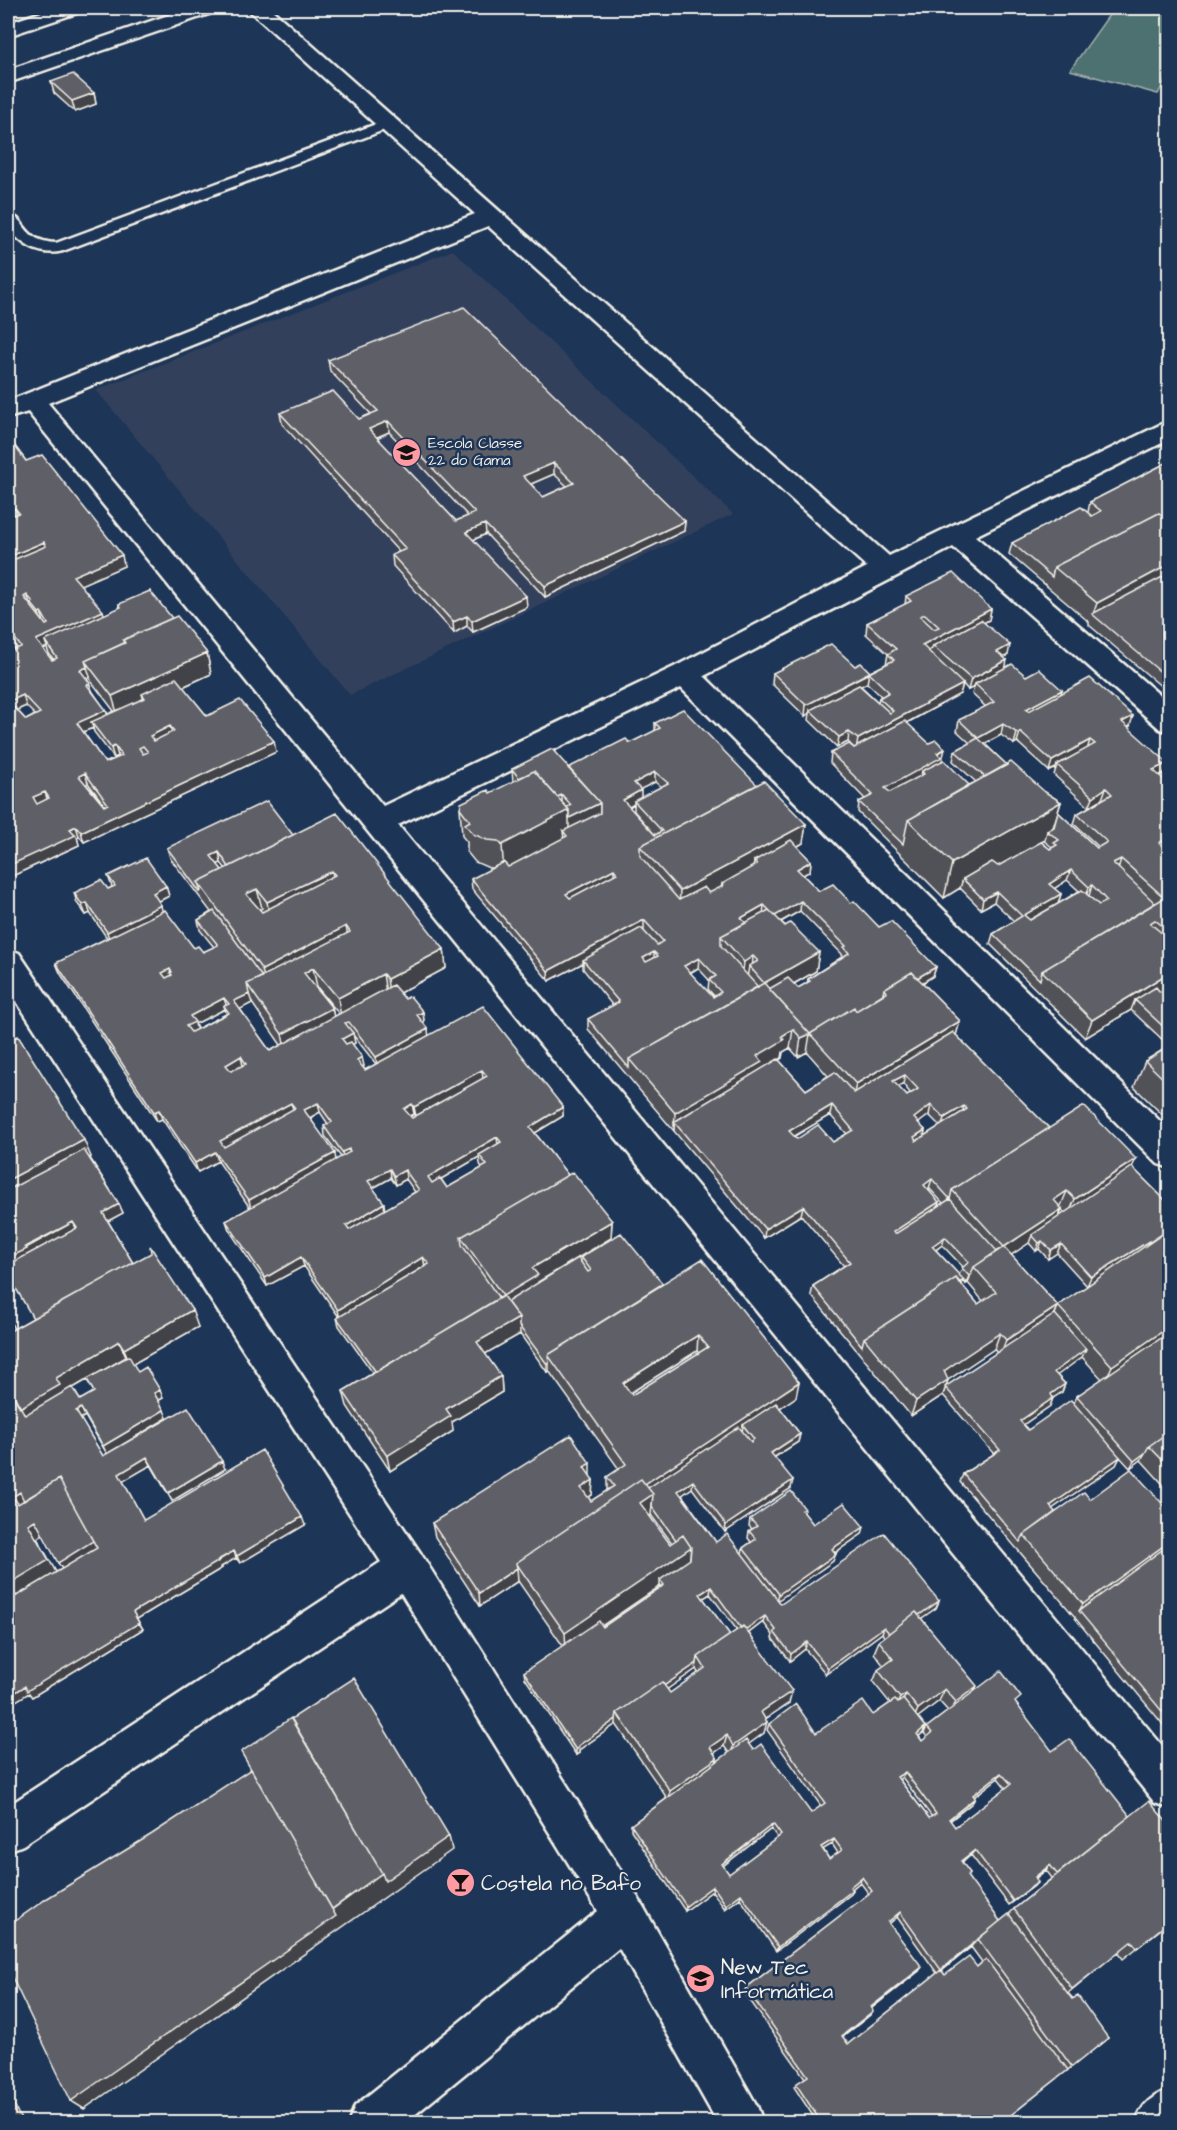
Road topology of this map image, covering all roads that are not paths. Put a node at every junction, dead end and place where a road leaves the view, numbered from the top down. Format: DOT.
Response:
graph roads {
  1 [pos="73,8"];
  2 [pos="207,8"];
  3 [pos="258,8"];
  4 [pos="8,30"];
  5 [pos="8,77"];
  6 [pos="387,124"];
  7 [pos="489,217"];
  8 [pos="8,218"];
  9 [pos="20,405"];
  10 [pos="1170,428"];
  11 [pos="955,534"];
  12 [pos="886,569"];
  13 [pos="684,674"];
  14 [pos="1170,721"];
  15 [pos="378,822"];
  16 [pos="8,962"];
  17 [pos="1170,1154"];
  18 [pos="407,1567"];
  19 [pos="1170,1788"];
  20 [pos="8,1830"];
  21 [pos="625,1916"];
  22 [pos="1170,2111"];
  23 [pos="371,2122"];
  24 [pos="741,2122"];
  25 [pos="1158,2122"];
  1 -- 4 [label="street"];
  2 -- 5 [label="street"];
  3 -- 6 [label="street"];
  6 -- 7 [label="street"];
  6 -- 8 [label="lane"];
  7 -- 9 [label="street"];
  7 -- 12 [label="street"];
  9 -- 15 [label="street"];
  10 -- 11 [label="street"];
  11 -- 12 [label="street"];
  11 -- 14 [label="street"];
  12 -- 13 [label="street"];
  13 -- 15 [label="street"];
  13 -- 17 [label="street"];
  15 -- 19 [label="street"];
  16 -- 18 [label="street"];
  18 -- 20 [label="street"];
  18 -- 21 [label="street"];
  21 -- 23 [label="street"];
  21 -- 24 [label="street"];
  22 -- 25 [label="street"];
}
